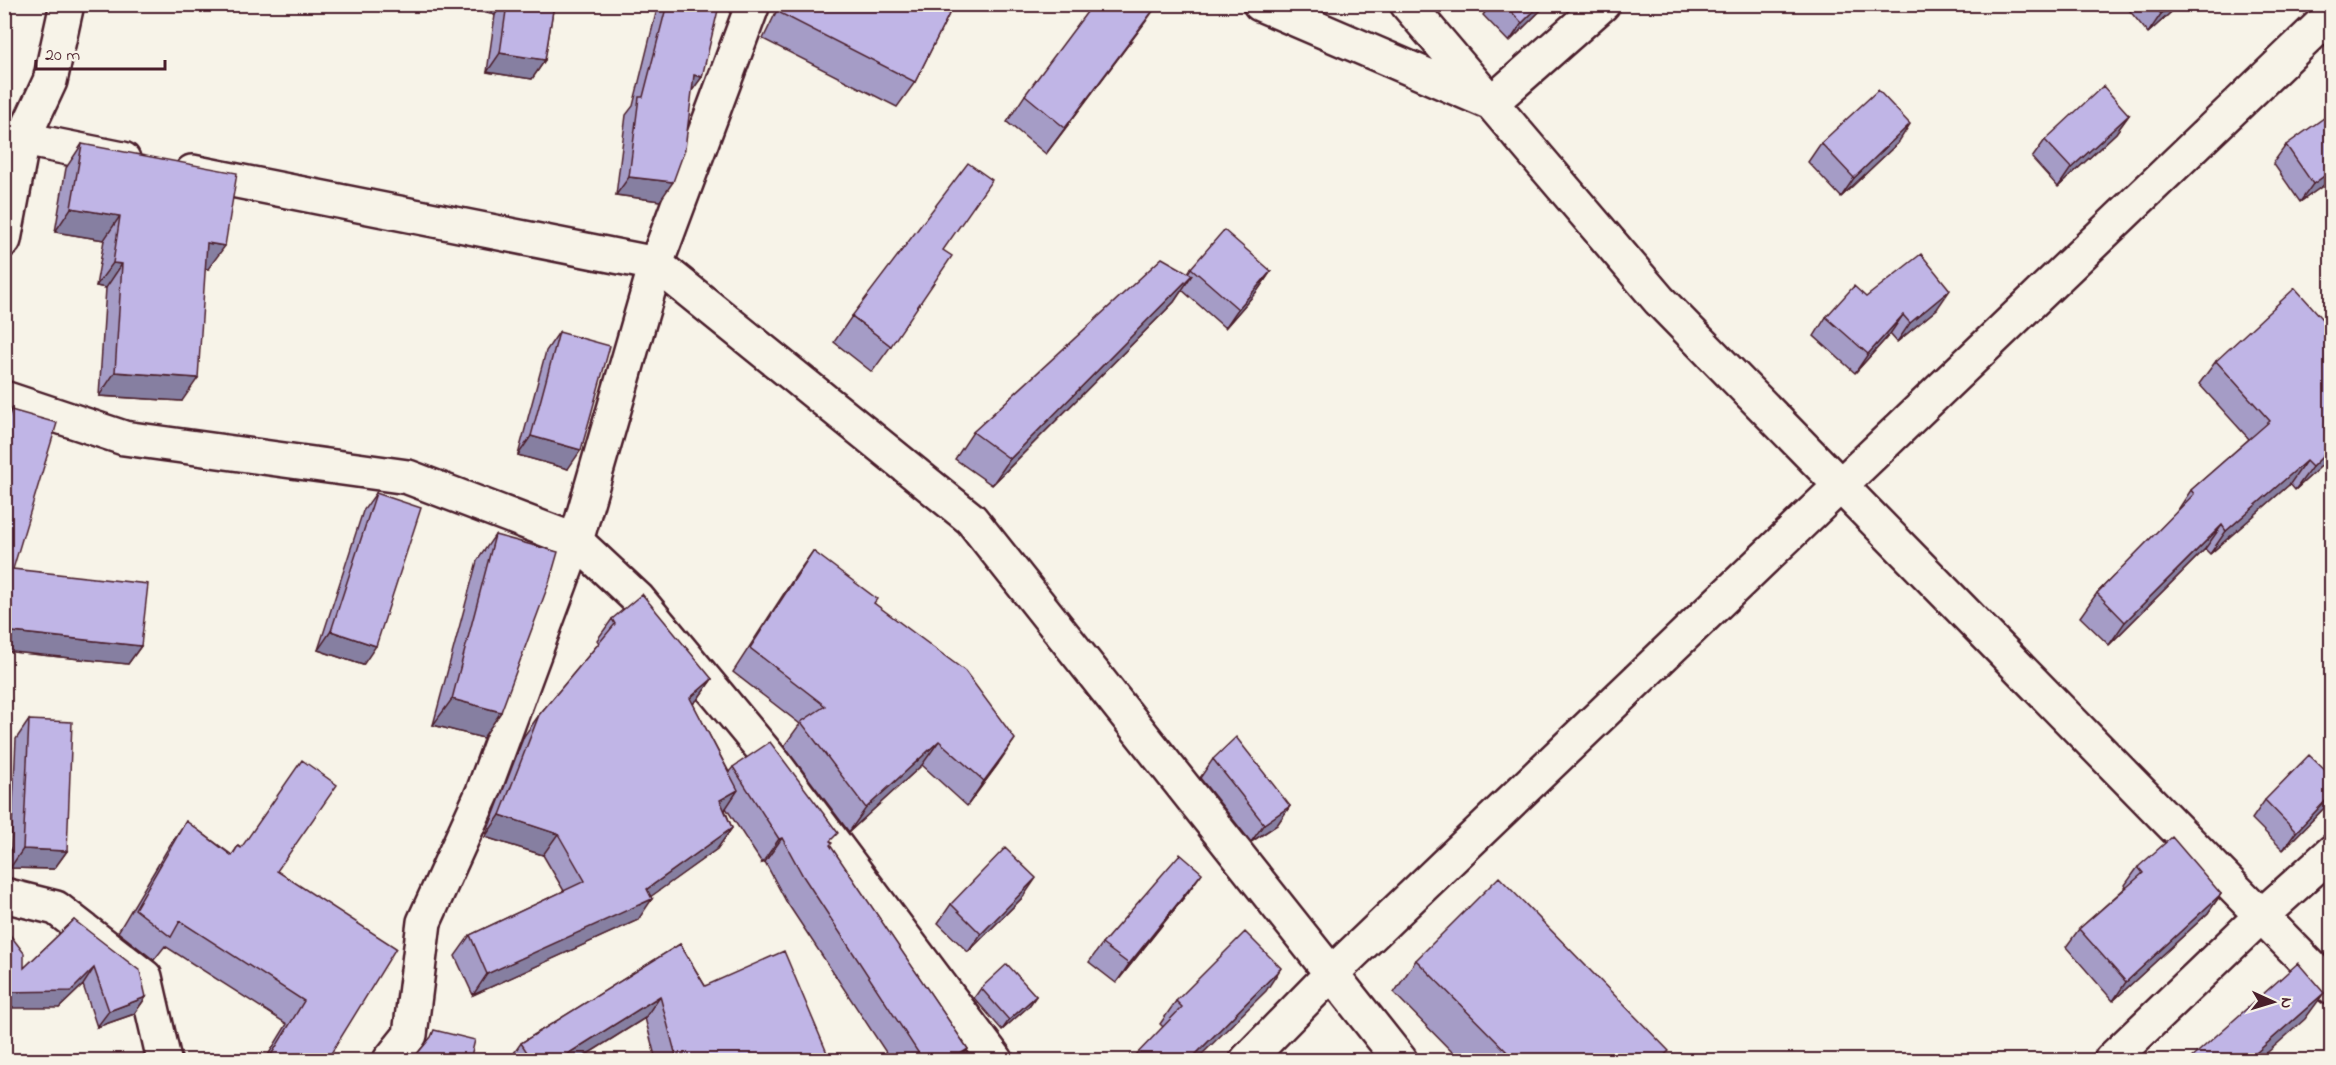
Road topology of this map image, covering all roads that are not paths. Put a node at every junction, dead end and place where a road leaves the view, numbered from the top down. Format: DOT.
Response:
graph roads {
  1 [pos="67,4"];
  2 [pos="753,4"];
  3 [pos="1260,4"];
  4 [pos="1407,4"];
  5 [pos="1603,4"];
  6 [pos="2331,14"];
  7 [pos="1491,103"];
  8 [pos="14,137"];
  9 [pos="4,240"];
  10 [pos="656,264"];
  11 [pos="4,398"];
  12 [pos="1839,485"];
  13 [pos="576,541"];
  14 [pos="2331,852"];
  15 [pos="4,895"];
  16 [pos="2261,916"];
  17 [pos="1330,975"];
  18 [pos="2331,988"];
  19 [pos="164,1060"];
  20 [pos="390,1060"];
  21 [pos="996,1060"];
  22 [pos="1247,1060"];
  23 [pos="1400,1060"];
  24 [pos="2111,1060"];
  1 -- 8 [label="street"];
  2 -- 10 [label="street"];
  3 -- 7 [label="street"];
  4 -- 7 [label="street"];
  5 -- 7 [label="street"];
  6 -- 12 [label="street"];
  7 -- 12 [label="street"];
  8 -- 9 [label="street"];
  8 -- 10 [label="street"];
  10 -- 13 [label="street"];
  10 -- 17 [label="street"];
  11 -- 13 [label="street"];
  12 -- 16 [label="street"];
  12 -- 17 [label="street"];
  13 -- 20 [label="street"];
  13 -- 21 [label="street"];
  14 -- 16 [label="street"];
  15 -- 19 [label="street"];
  16 -- 18 [label="street"];
  16 -- 24 [label="street"];
  17 -- 22 [label="street"];
  17 -- 23 [label="street"];
}
